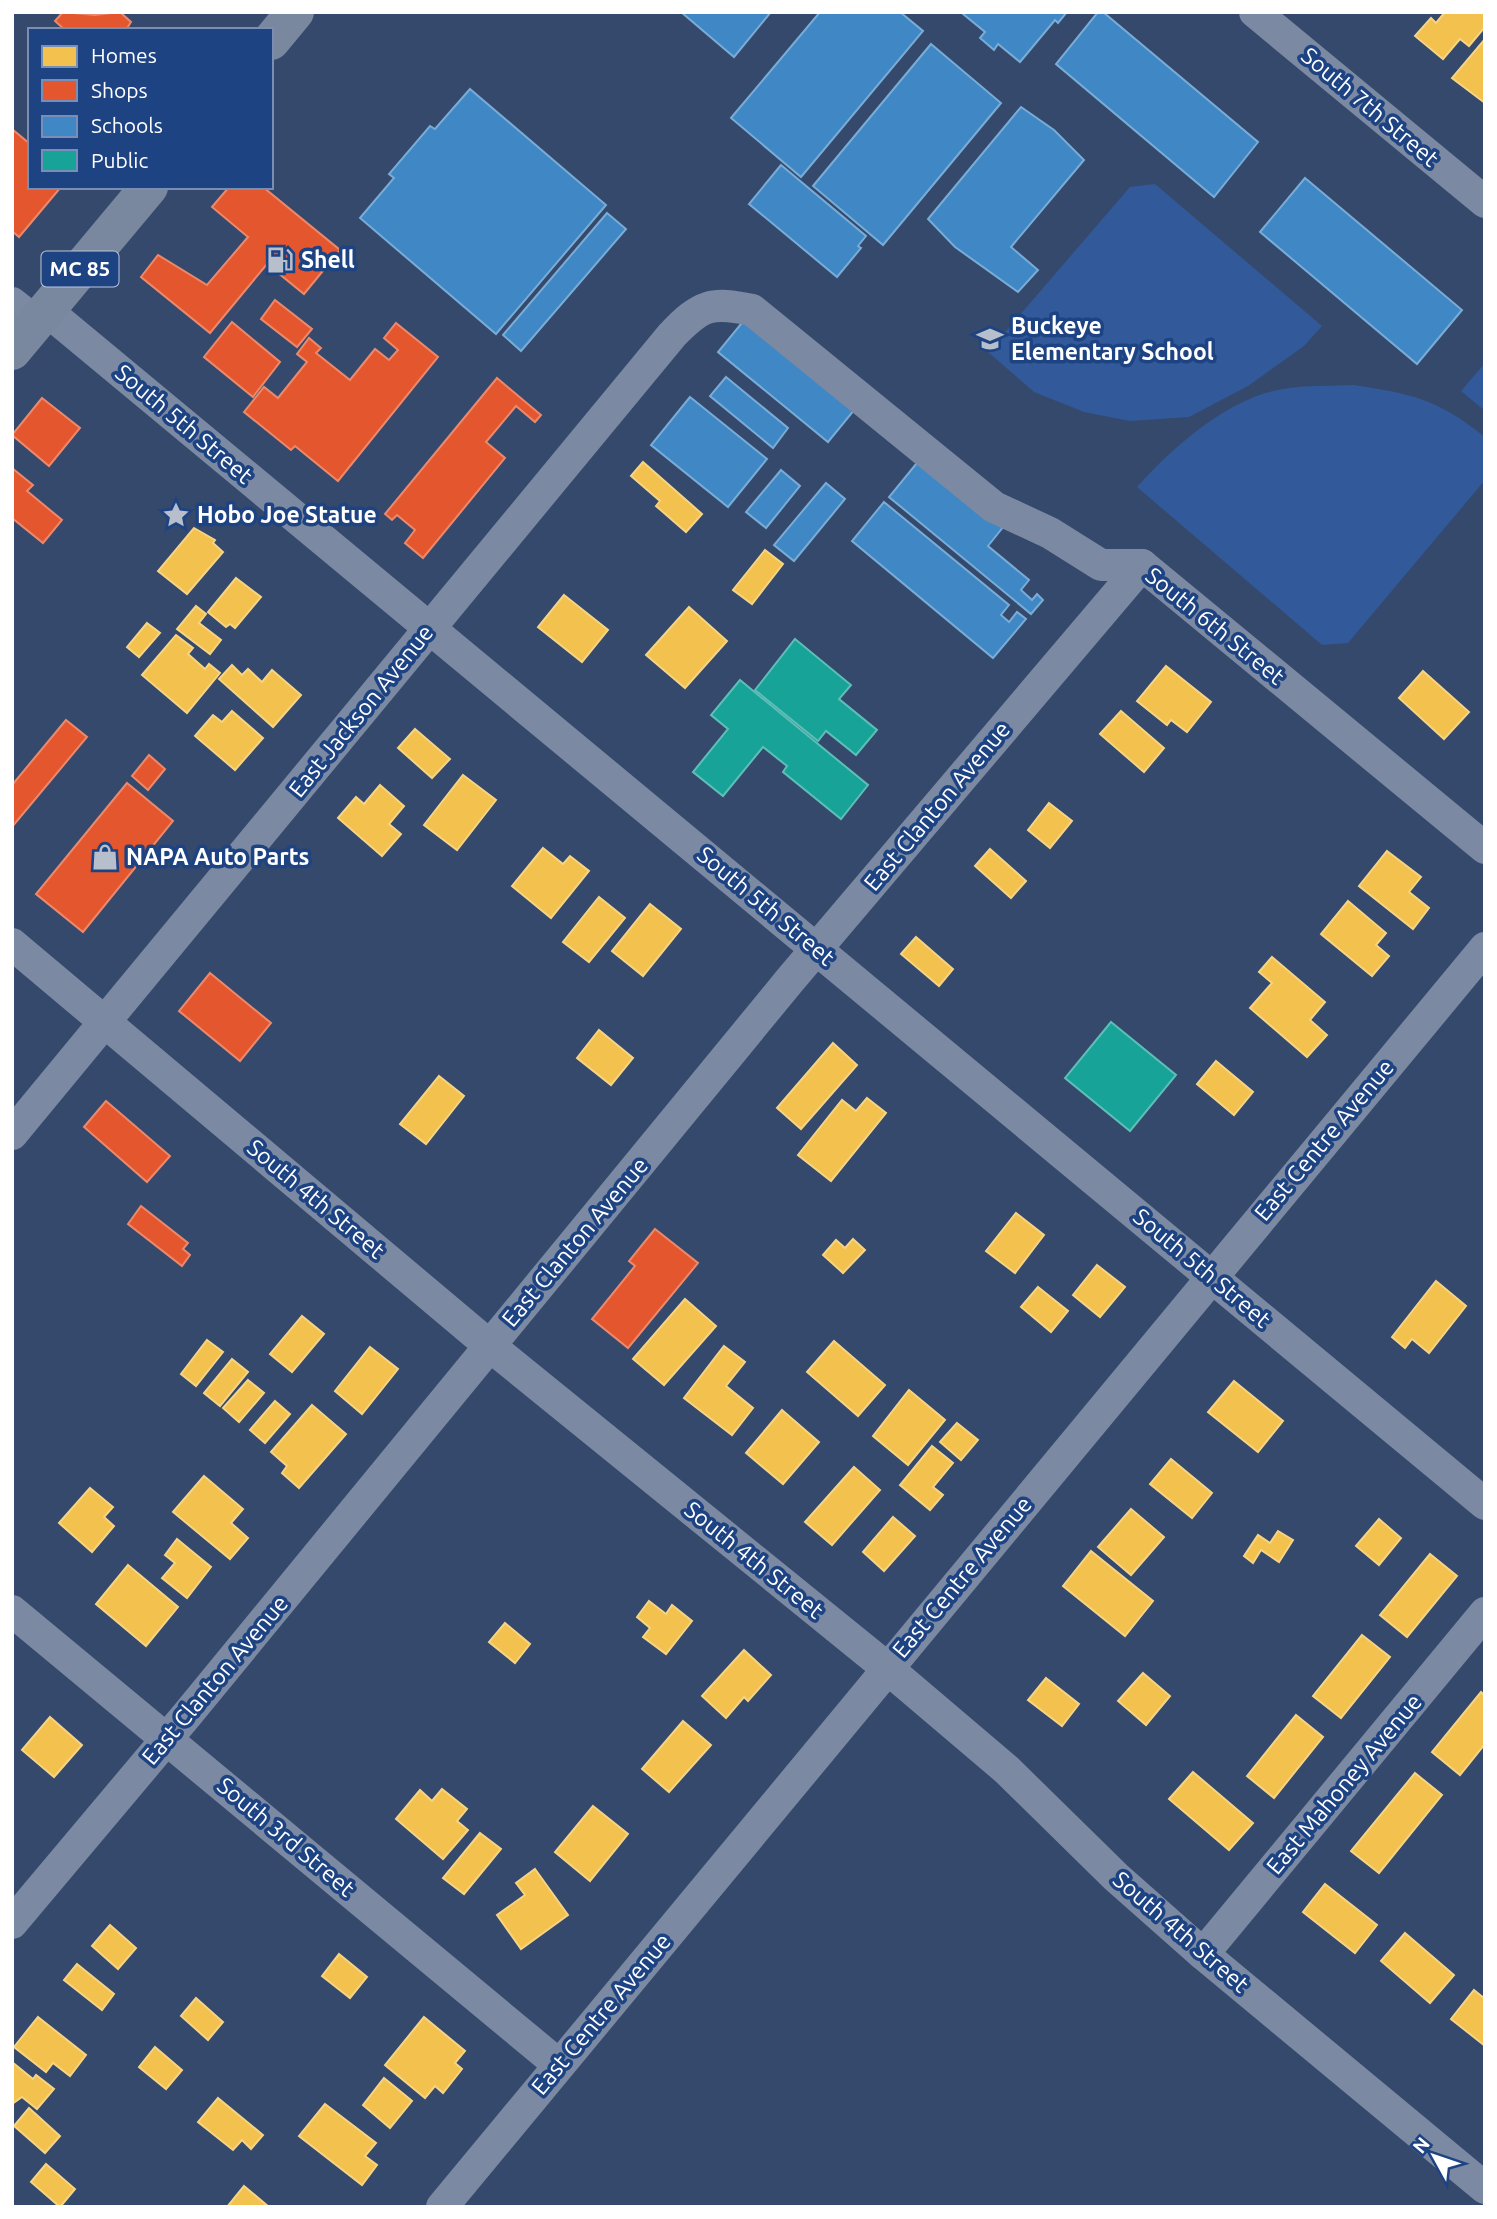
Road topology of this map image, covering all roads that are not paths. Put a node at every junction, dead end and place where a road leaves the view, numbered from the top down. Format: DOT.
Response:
graph roads {
  1 [pos="295,12"];
  2 [pos="1255,12"];
  3 [pos="273,39"];
  4 [pos="147,189"];
  5 [pos="1485,202"];
  6 [pos="722,303"];
  7 [pos="32,312"];
  8 [pos="12,351"];
  9 [pos="1142,565"];
  10 [pos="429,628"];
  11 [pos="1485,848"];
  12 [pos="12,944"];
  13 [pos="817,948"];
  14 [pos="1485,948"];
  15 [pos="106,1022"];
  16 [pos="12,1134"];
  17 [pos="1211,1275"];
  18 [pos="490,1346"];
  19 [pos="1485,1504"];
  20 [pos="12,1611"];
  21 [pos="1485,1613"];
  22 [pos="887,1668"];
  23 [pos="167,1739"];
  24 [pos="12,1923"];
  25 [pos="1203,1954"];
  26 [pos="559,2065"];
  27 [pos="1485,2188"];
  28 [pos="442,2207"];
  1 -- 3 [label="main road"];
  2 -- 5 [label="street, South 7th Street"];
  4 -- 7 [label="main road, MC 85"];
  6 -- 9 [label="street, South 6th Street"];
  6 -- 10 [label="street, East Jackson Avenue"];
  7 -- 8 [label="main road, MC 85"];
  7 -- 10 [label="street, South 5th Street"];
  9 -- 11 [label="street, South 6th Street"];
  9 -- 13 [label="street, East Clanton Avenue"];
  10 -- 13 [label="street, South 5th Street"];
  10 -- 15 [label="street, East Jackson Avenue"];
  12 -- 15 [label="street, South 4th Street"];
  13 -- 17 [label="street, South 5th Street"];
  13 -- 18 [label="street, East Clanton Avenue"];
  14 -- 17 [label="street, East Centre Avenue"];
  15 -- 16 [label="street, East Jackson Avenue"];
  15 -- 18 [label="street, South 4th Street"];
  17 -- 19 [label="street, South 5th Street"];
  17 -- 22 [label="street, East Centre Avenue"];
  18 -- 22 [label="street, South 4th Street"];
  18 -- 23 [label="street, East Clanton Avenue"];
  20 -- 23 [label="street, South 3rd Street"];
  21 -- 25 [label="street, East Mahoney Avenue"];
  22 -- 25 [label="street, South 4th Street"];
  22 -- 26 [label="street, East Centre Avenue"];
  23 -- 24 [label="street, East Clanton Avenue"];
  23 -- 26 [label="street, South 3rd Street"];
  25 -- 27 [label="street, South 4th Street"];
  26 -- 28 [label="street, East Centre Avenue"];
}
